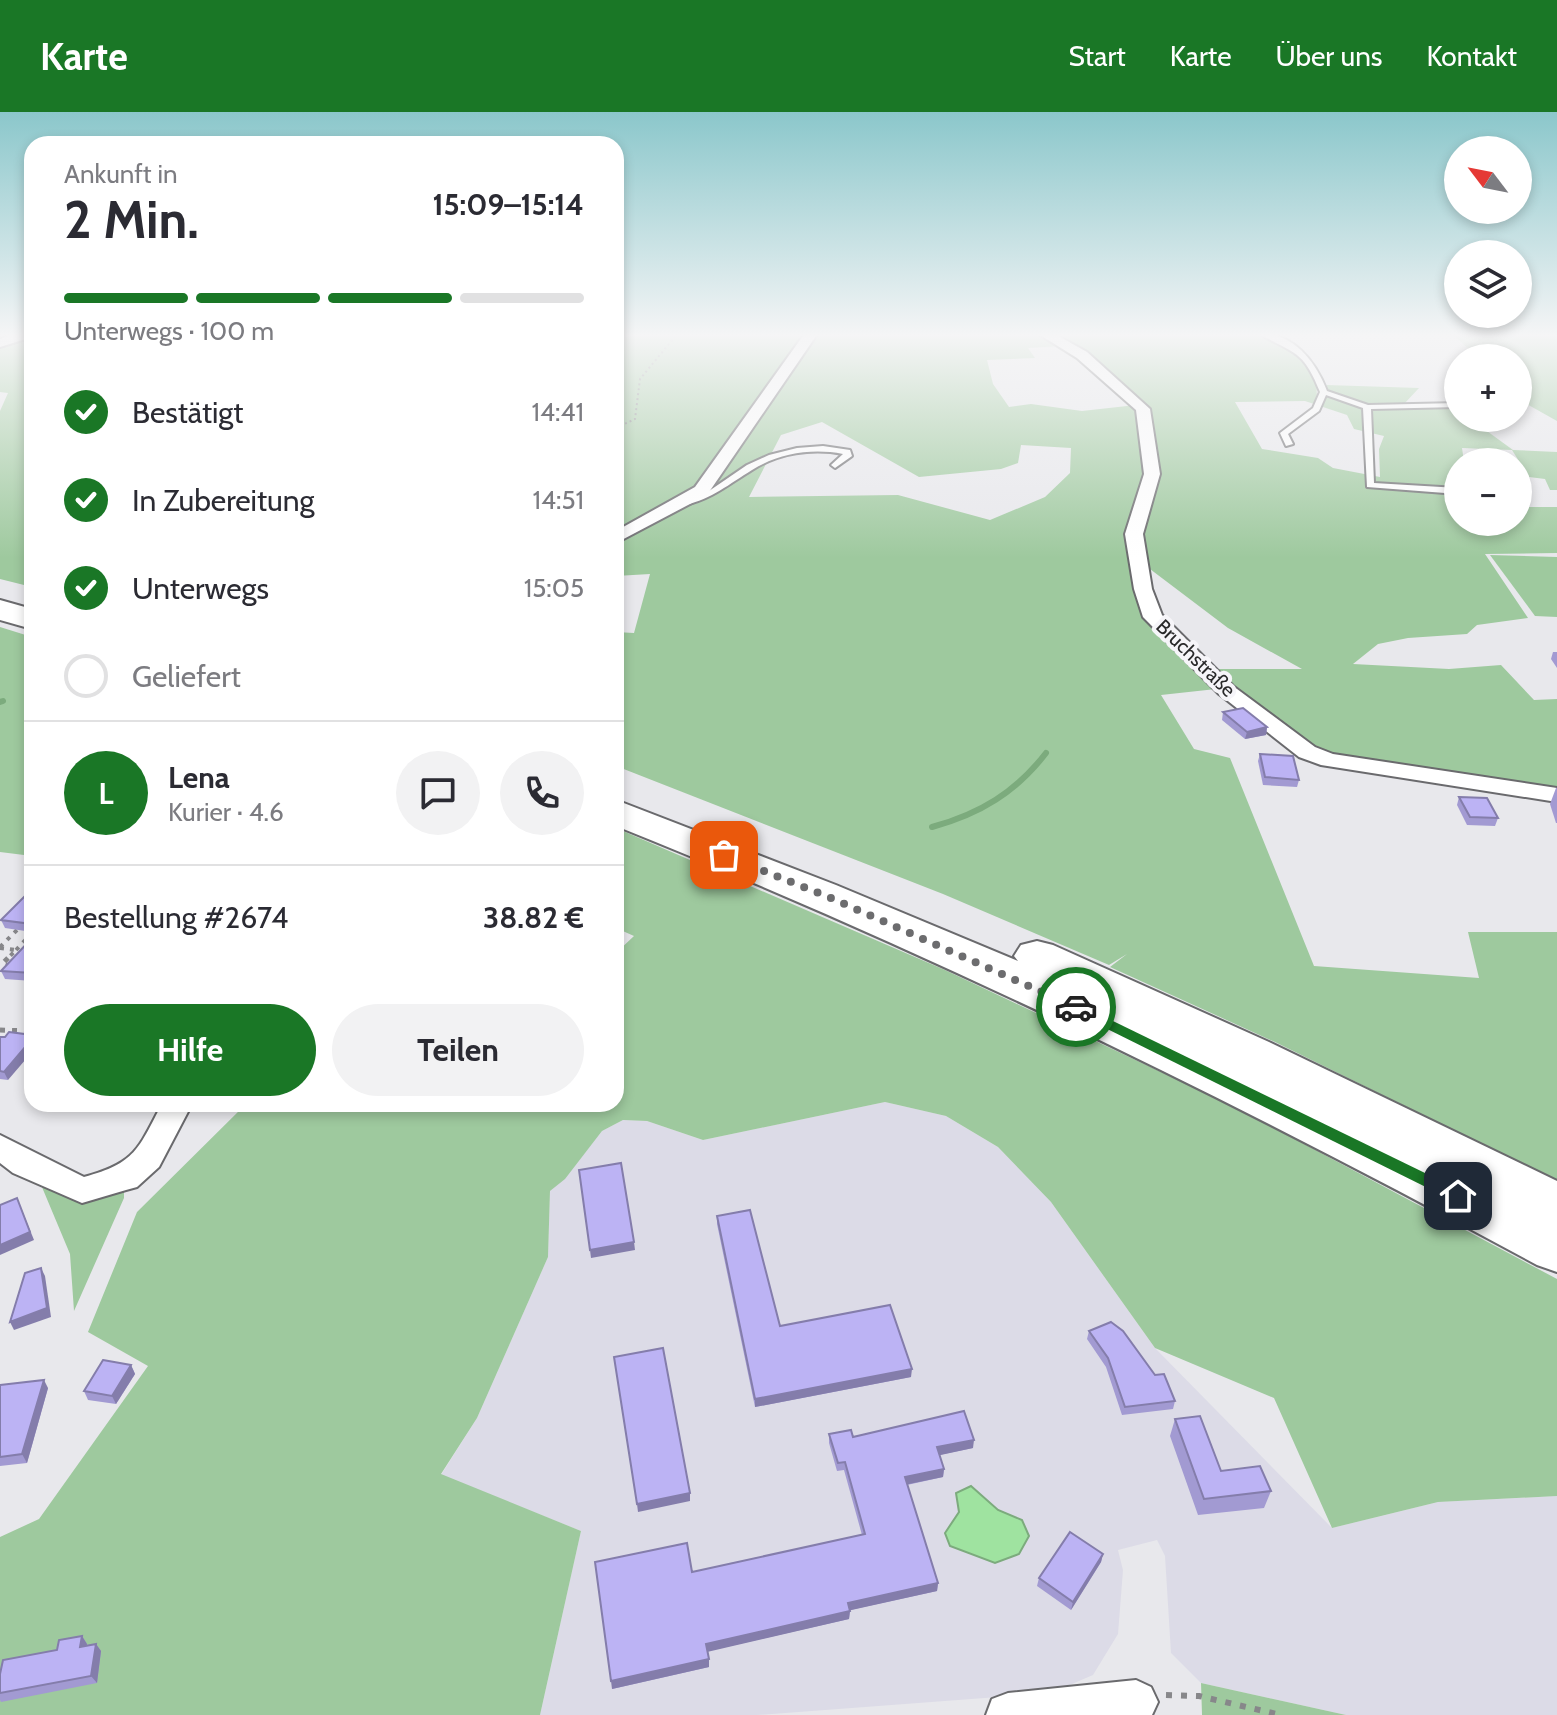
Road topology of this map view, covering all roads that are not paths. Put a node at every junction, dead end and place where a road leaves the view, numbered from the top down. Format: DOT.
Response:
graph roads {
  1 [pos="1367,407"];
  2 [pos="761,408"];
  3 [pos="1142,408"];
  4 [pos="1317,408"];
  5 [pos="1289,444"];
  6 [pos="835,465"];
  7 [pos="1444,490"];
  8 [pos="685,502"];
  9 [pos="624,534"];
  10 [pos="0,591"];
  11 [pos="24,598"];
  12 [pos="0,610"];
  13 [pos="24,617"];
  14 [pos="624,785"];
  15 [pos="1557,795"];
  16 [pos="624,815"];
  17 [pos="173,1112"];
  18 [pos="0,1147"];
  19 [pos="1557,1206"];
  20 [pos="1557,1249"];
  21 [pos="1136,1702"];
  22 [pos="1008,1715"];
  1 -- 7 [label="lane"];
  2 -- 8 [label="street"];
  3 -- 15 [label="street, Bruchstraße"];
  4 -- 5 [label="lane"];
  6 -- 8 [label="lane"];
  8 -- 9 [label="street"];
  10 -- 11 [label="highway"];
  12 -- 13 [label="highway"];
  14 -- 19 [label="highway"];
  16 -- 20 [label="highway"];
  17 -- 18 [label="street"];
  21 -- 22 [label="street"];
}
